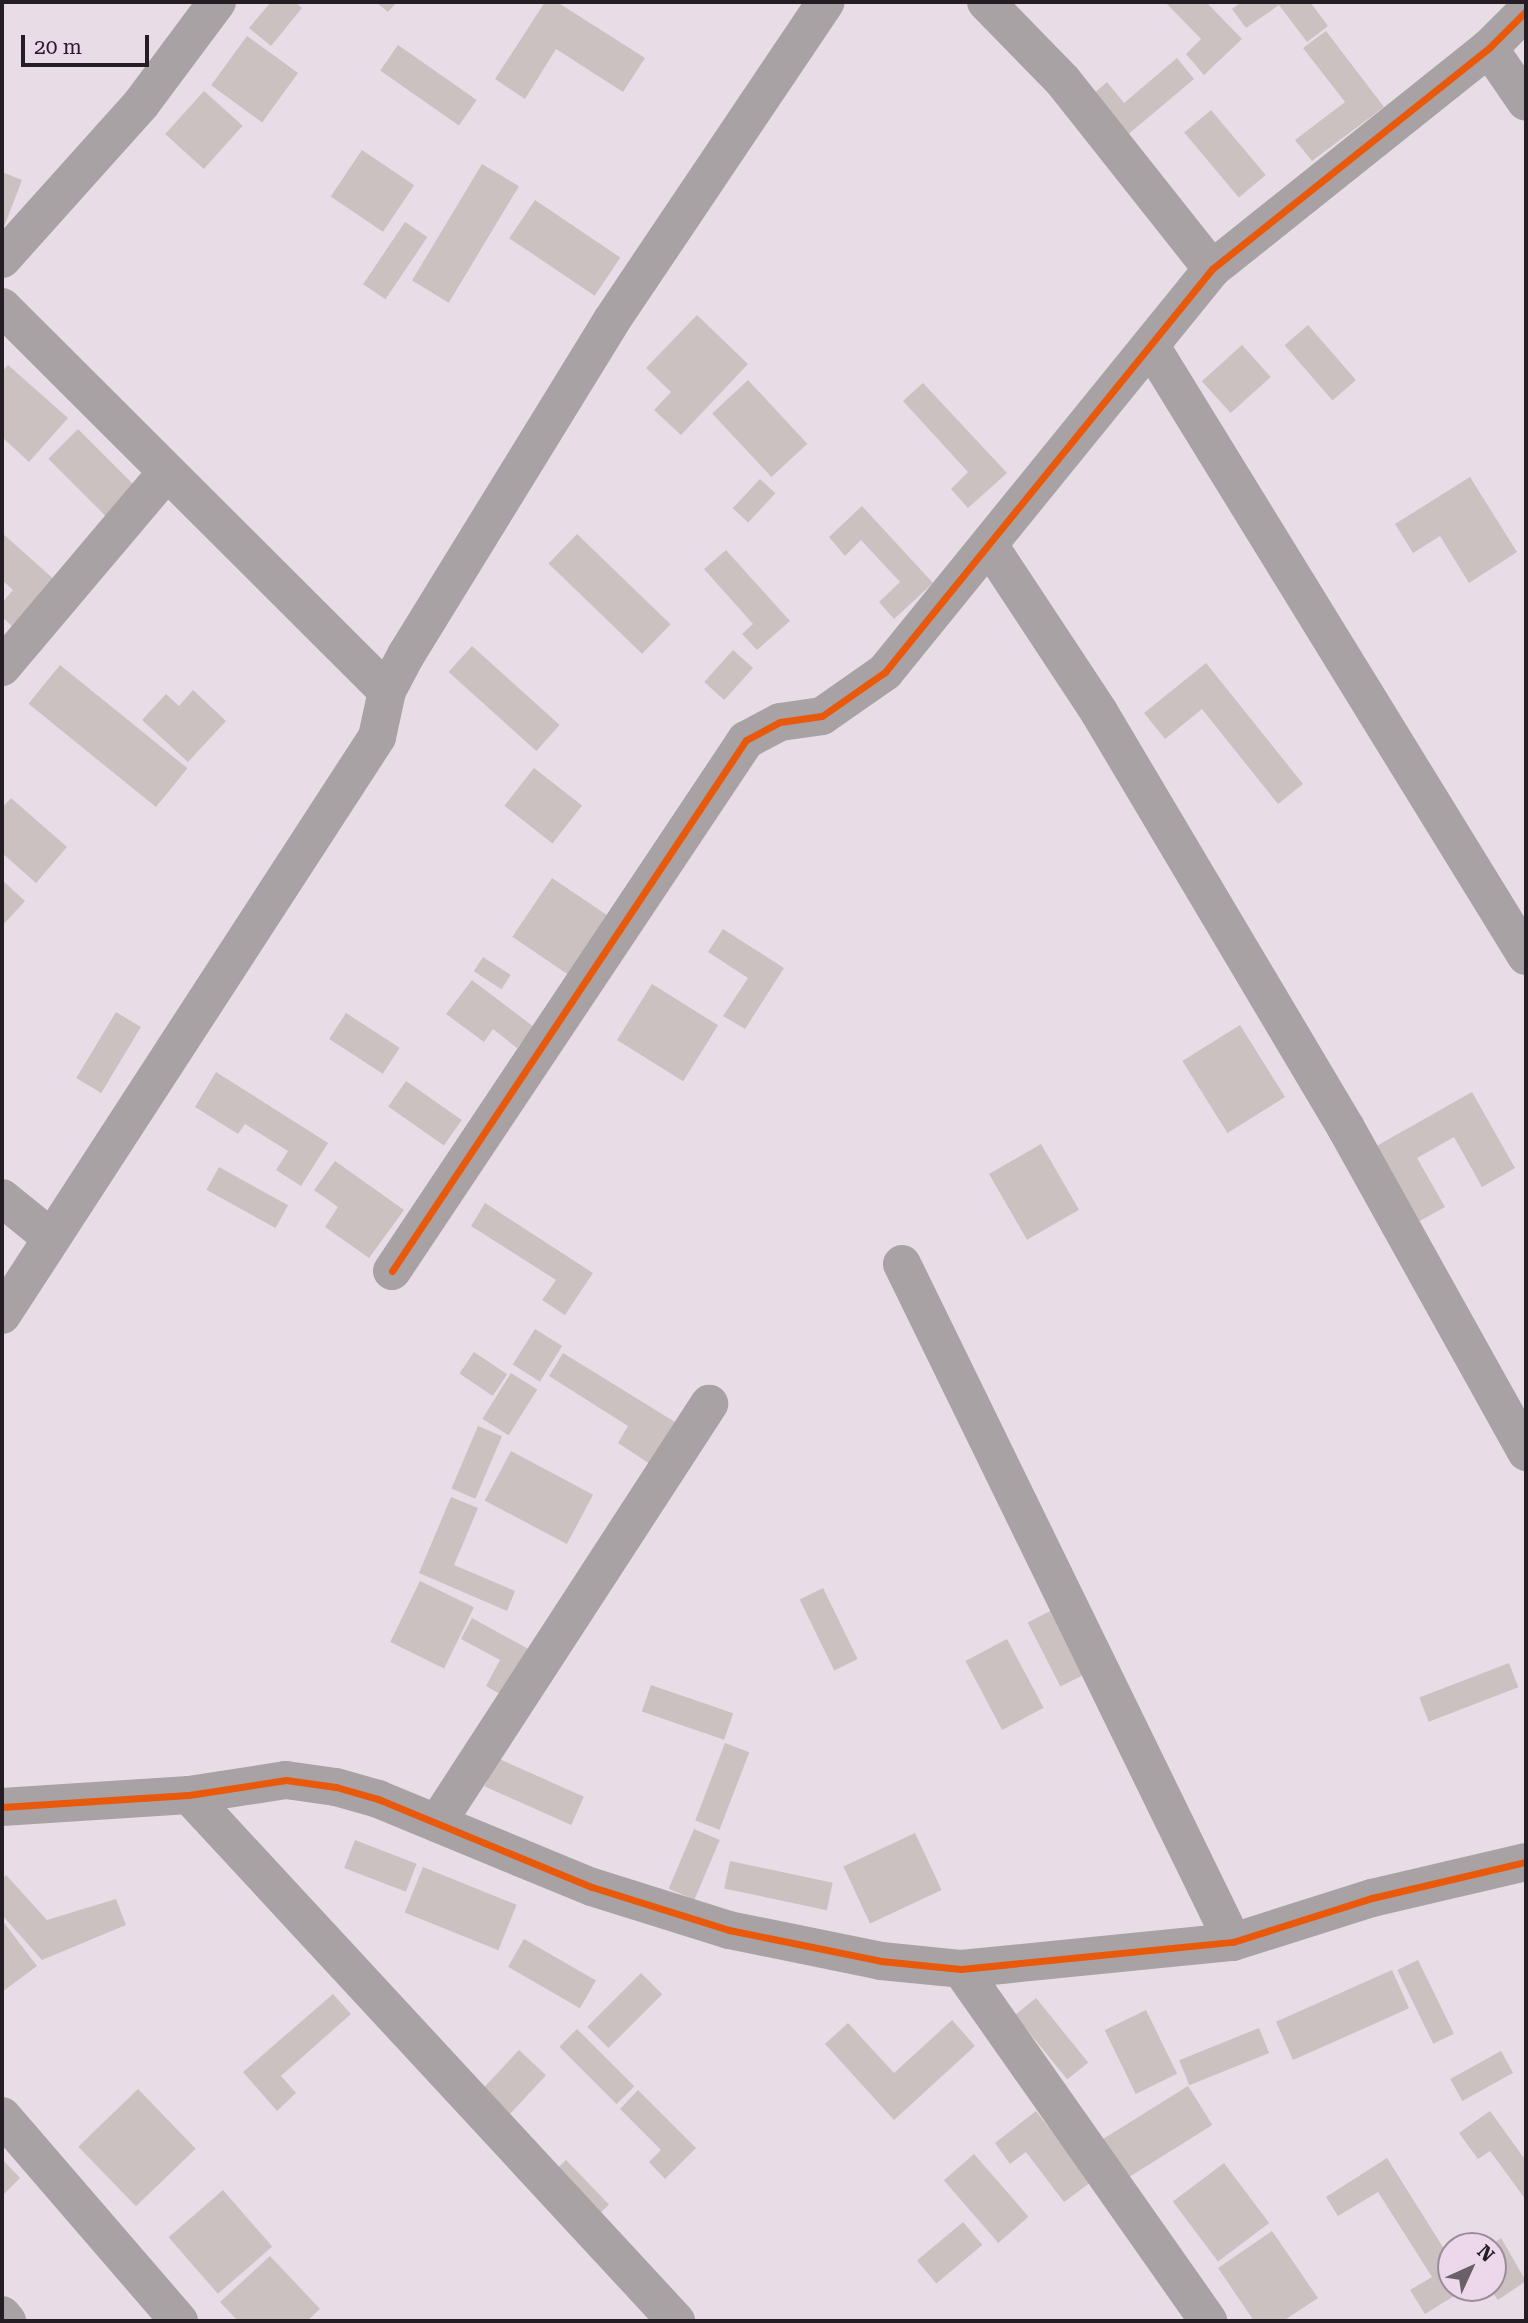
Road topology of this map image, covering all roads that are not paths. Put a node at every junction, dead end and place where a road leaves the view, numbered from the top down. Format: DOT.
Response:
graph roads {
  1 [pos="217,2"];
  2 [pos="826,2"];
  3 [pos="986,2"];
  4 [pos="1526,11"];
  5 [pos="1489,48"];
  6 [pos="1526,102"];
  7 [pos="2,259"];
  8 [pos="1212,269"];
  9 [pos="2,307"];
  10 [pos="1152,348"];
  11 [pos="167,472"];
  12 [pos="989,545"];
  13 [pos="2,667"];
  14 [pos="387,691"];
  15 [pos="1526,957"];
  16 [pos="2,1198"];
  17 [pos="49,1236"];
  18 [pos="902,1264"];
  19 [pos="392,1271"];
  20 [pos="2,1315"];
  21 [pos="709,1404"];
  22 [pos="1526,1451"];
  23 [pos="189,1794"];
  24 [pos="2,1807"];
  25 [pos="437,1823"];
  26 [pos="1526,1862"];
  27 [pos="1233,1942"];
  28 [pos="961,1969"];
  29 [pos="2,2116"];
  30 [pos="2,2315"];
  31 [pos="7,2321"];
  32 [pos="179,2321"];
  33 [pos="676,2321"];
  34 [pos="1208,2321"];
  1 -- 7 [label="street"];
  2 -- 14 [label="street"];
  3 -- 8 [label="street"];
  4 -- 5 [label="street"];
  5 -- 6 [label="street"];
  5 -- 8 [label="street"];
  8 -- 10 [label="street"];
  9 -- 11 [label="street"];
  10 -- 12 [label="street"];
  10 -- 15 [label="street"];
  11 -- 13 [label="street"];
  11 -- 14 [label="street"];
  12 -- 19 [label="street"];
  12 -- 22 [label="street"];
  14 -- 17 [label="street"];
  16 -- 17 [label="street"];
  17 -- 20 [label="street"];
  18 -- 27 [label="street"];
  21 -- 25 [label="street"];
  23 -- 24 [label="street"];
  23 -- 25 [label="street"];
  23 -- 33 [label="street"];
  25 -- 28 [label="street"];
  26 -- 27 [label="street"];
  27 -- 28 [label="street"];
  28 -- 34 [label="street"];
  29 -- 32 [label="street"];
  30 -- 31 [label="street"];
}
